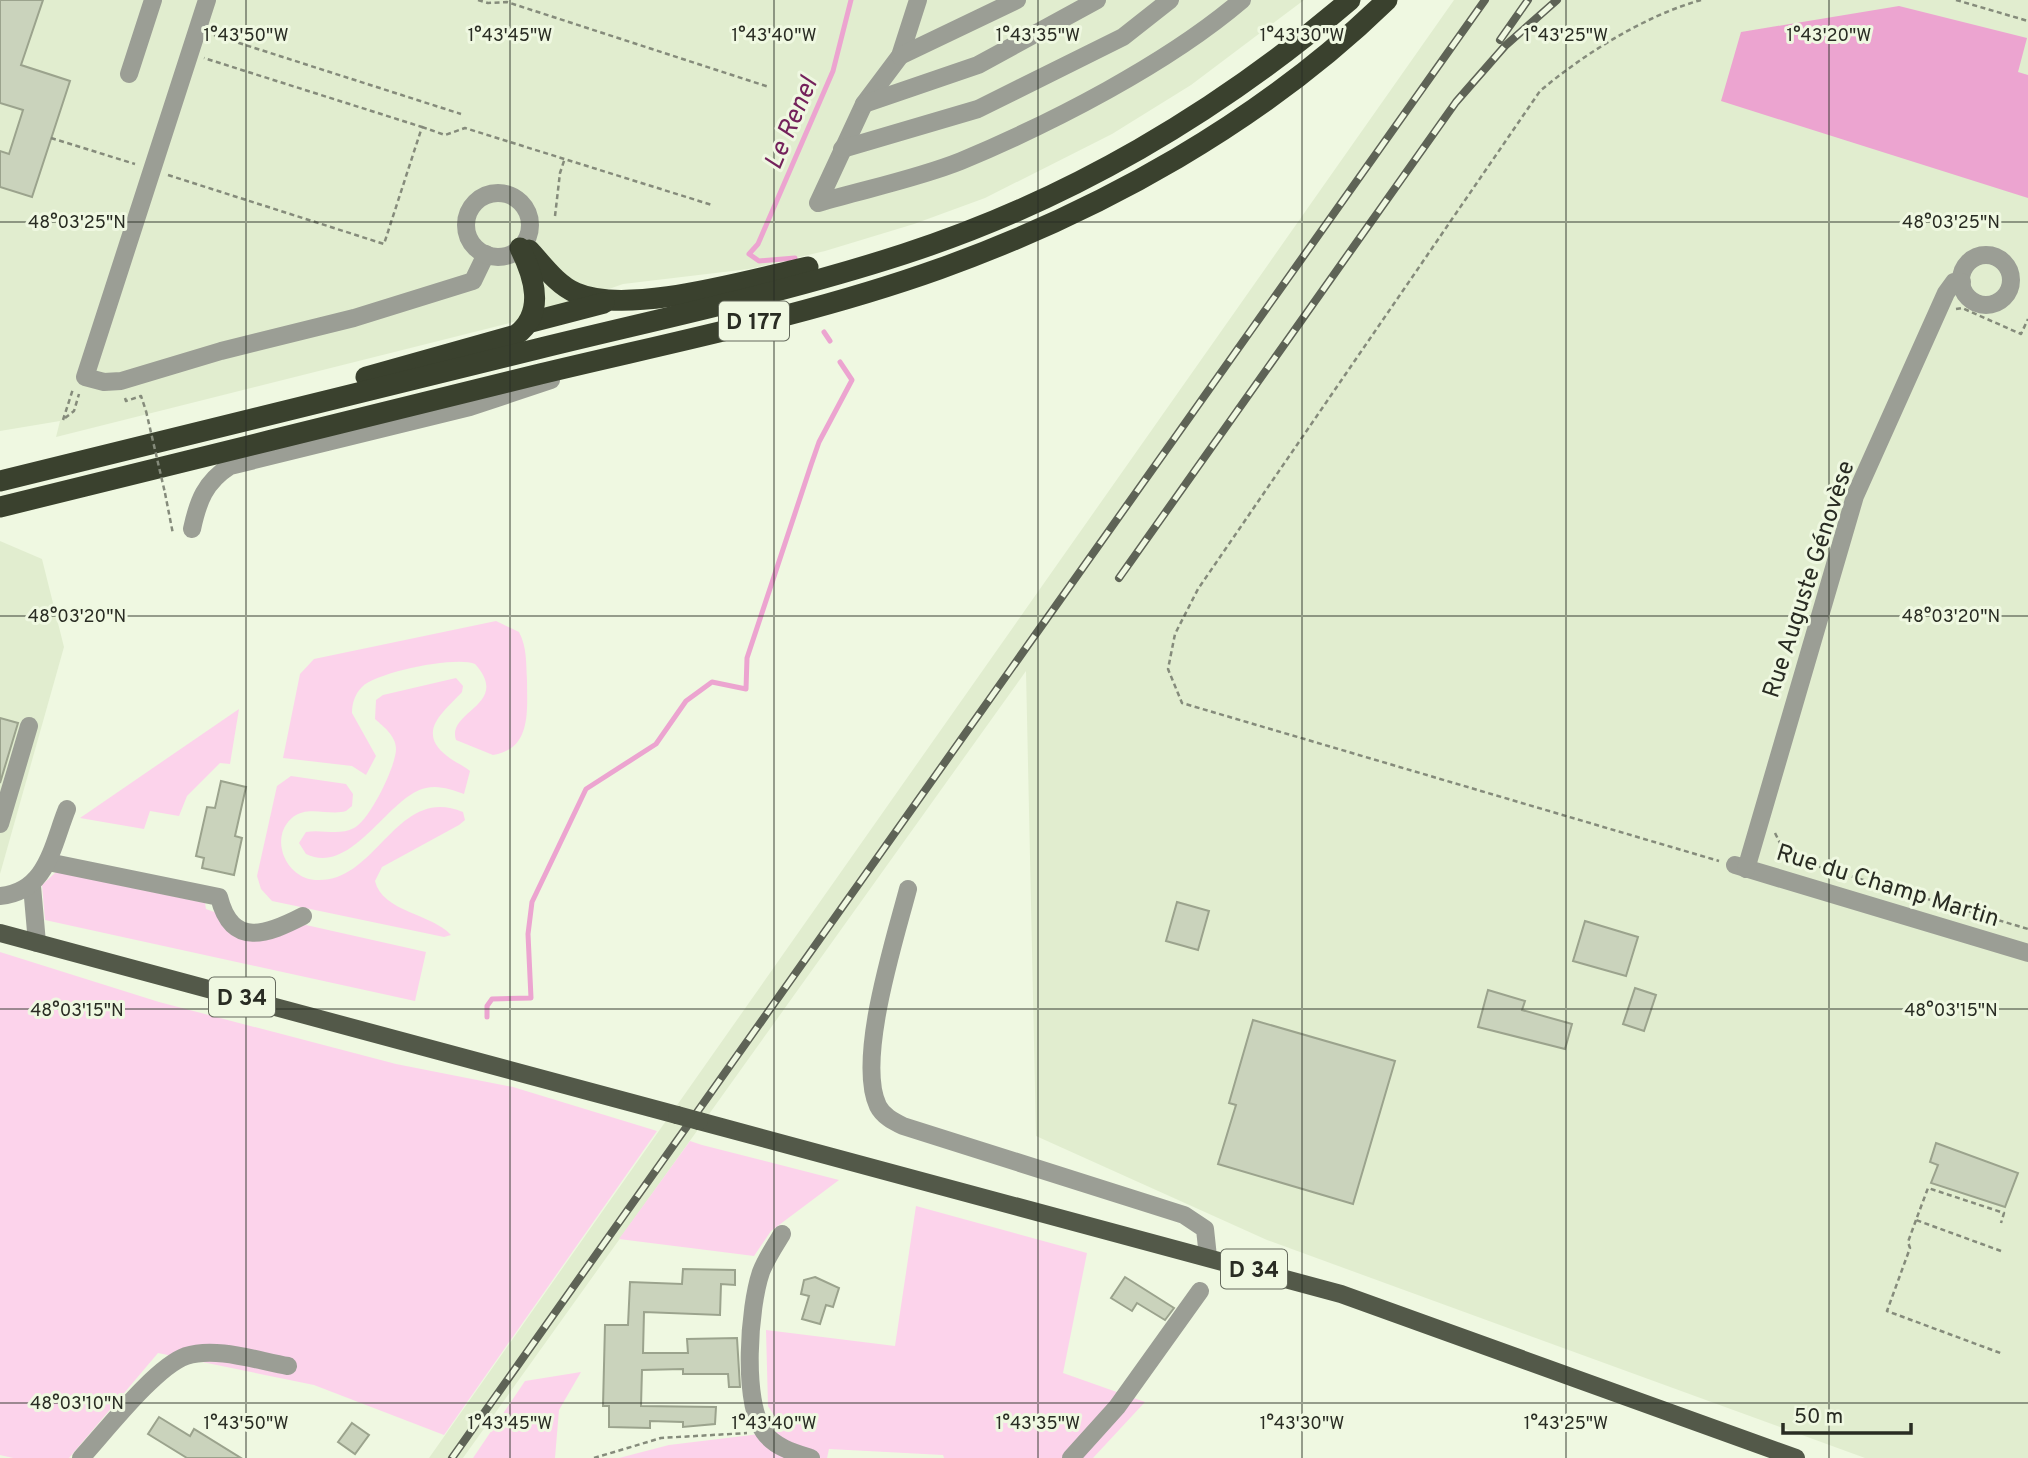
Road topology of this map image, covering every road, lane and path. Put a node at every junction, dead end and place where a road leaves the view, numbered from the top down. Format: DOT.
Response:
graph roads {
  1 [pos="153,0"];
  2 [pos="207,0"];
  3 [pos="478,0"];
  4 [pos="918,0"];
  5 [pos="1017,0"];
  6 [pos="1097,0"];
  7 [pos="1170,0"];
  8 [pos="1242,0"];
  9 [pos="1350,0"];
  10 [pos="1387,0"];
  11 [pos="1701,0"];
  12 [pos="1956,0"];
  13 [pos="2028,21"];
  14 [pos="197,29"];
  15 [pos="189,53"];
  16 [pos="900,56"];
  17 [pos="129,74"];
  18 [pos="769,88"];
  19 [pos="864,104"];
  20 [pos="461,114"];
  21 [pos="422,127"];
  22 [pos="51,138"];
  23 [pos="842,149"];
  24 [pos="565,158"];
  25 [pos="152,169"];
  26 [pos="712,205"];
  27 [pos="555,216"];
  28 [pos="967,231"];
  29 [pos="521,246"];
  30 [pos="486,254"];
  31 [pos="1962,282"];
  32 [pos="2020,282"];
  33 [pos="616,299"];
  34 [pos="1952,316"];
  35 [pos="2028,319"];
  36 [pos="531,322"];
  37 [pos="665,343"];
  38 [pos="85,377"];
  39 [pos="126,401"];
  40 [pos="63,420"];
  41 [pos="50,468"];
  42 [pos="0,480"];
  43 [pos="0,508"];
  44 [pos="192,529"];
  45 [pos="173,534"];
  46 [pos="29,726"];
  47 [pos="66,809"];
  48 [pos="2,813"];
  49 [pos="1776,825"];
  50 [pos="48,862"];
  51 [pos="1803,862"];
  52 [pos="1740,867"];
  53 [pos="1796,883"];
  54 [pos="32,886"];
  55 [pos="908,889"];
  56 [pos="0,896"];
  57 [pos="303,916"];
  58 [pos="2028,929"];
  59 [pos="0,933"];
  60 [pos="37,943"];
  61 [pos="2028,953"];
  62 [pos="1916,1220"];
  63 [pos="2001,1223"];
  64 [pos="782,1234"];
  65 [pos="2001,1251"];
  66 [pos="1208,1257"];
  67 [pos="1200,1291"];
  68 [pos="2003,1354"];
  69 [pos="288,1366"];
  70 [pos="764,1433"];
  71 [pos="81,1458"];
  72 [pos="594,1458"];
  73 [pos="811,1458"];
  74 [pos="1072,1458"];
  75 [pos="1796,1458"];
  1 -- 17 [label="street"];
  2 -- 14 [label="street"];
  3 -- 18 [label="path"];
  4 -- 16 [label="street"];
  5 -- 16 [label="street"];
  6 -- 19 [label="street"];
  7 -- 23 [label="street"];
  8 -- 23 [label="street"];
  9 -- 28 [label="highway, D 177"];
  10 -- 37 [label="highway, D 177"];
  11 -- 52 [label="path"];
  12 -- 13 [label="path"];
  14 -- 15 [label="street"];
  14 -- 20 [label="path"];
  15 -- 21 [label="path"];
  15 -- 25 [label="street"];
  16 -- 19 [label="street"];
  19 -- 23 [label="street"];
  21 -- 24 [label="path"];
  21 -- 25 [label="path"];
  22 -- 25 [label="path"];
  24 -- 26 [label="path"];
  24 -- 27 [label="path"];
  25 -- 38 [label="street"];
  28 -- 33 [label="highway"];
  28 -- 41 [label="highway, D 177"];
  29 -- 30 [label="street"];
  29 -- 30 [label="street"];
  29 -- 33 [label="highway"];
  29 -- 36 [label="highway"];
  30 -- 38 [label="street"];
  31 -- 32 [label="street"];
  31 -- 32 [label="street"];
  31 -- 52 [label="street, Rue Auguste Génovèse"];
  33 -- 36 [label="highway"];
  34 -- 35 [label="path"];
  36 -- 41 [label="highway"];
  37 -- 43 [label="highway, D 177"];
  37 -- 44 [label="street"];
  38 -- 40 [label="path"];
  39 -- 45 [label="path, bridge"];
  41 -- 42 [label="highway"];
  46 -- 48 [label="street"];
  47 -- 50 [label="street"];
  49 -- 51 [label="path"];
  50 -- 54 [label="street"];
  50 -- 57 [label="street"];
  51 -- 53 [label="path"];
  51 -- 58 [label="path"];
  52 -- 53 [label="street, Rue du Champ Martin"];
  53 -- 61 [label="street, Rue du Champ Martin"];
  54 -- 56 [label="street"];
  54 -- 60 [label="street"];
  55 -- 66 [label="street"];
  59 -- 60 [label="main road, D 34"];
  60 -- 66 [label="main road, D 34, bridge"];
  62 -- 63 [label="path"];
  62 -- 65 [label="path"];
  62 -- 68 [label="path"];
  64 -- 70 [label="street"];
  66 -- 75 [label="main road, D 34"];
  67 -- 74 [label="street"];
  69 -- 71 [label="street"];
  70 -- 72 [label="path"];
  70 -- 73 [label="street"];
}
